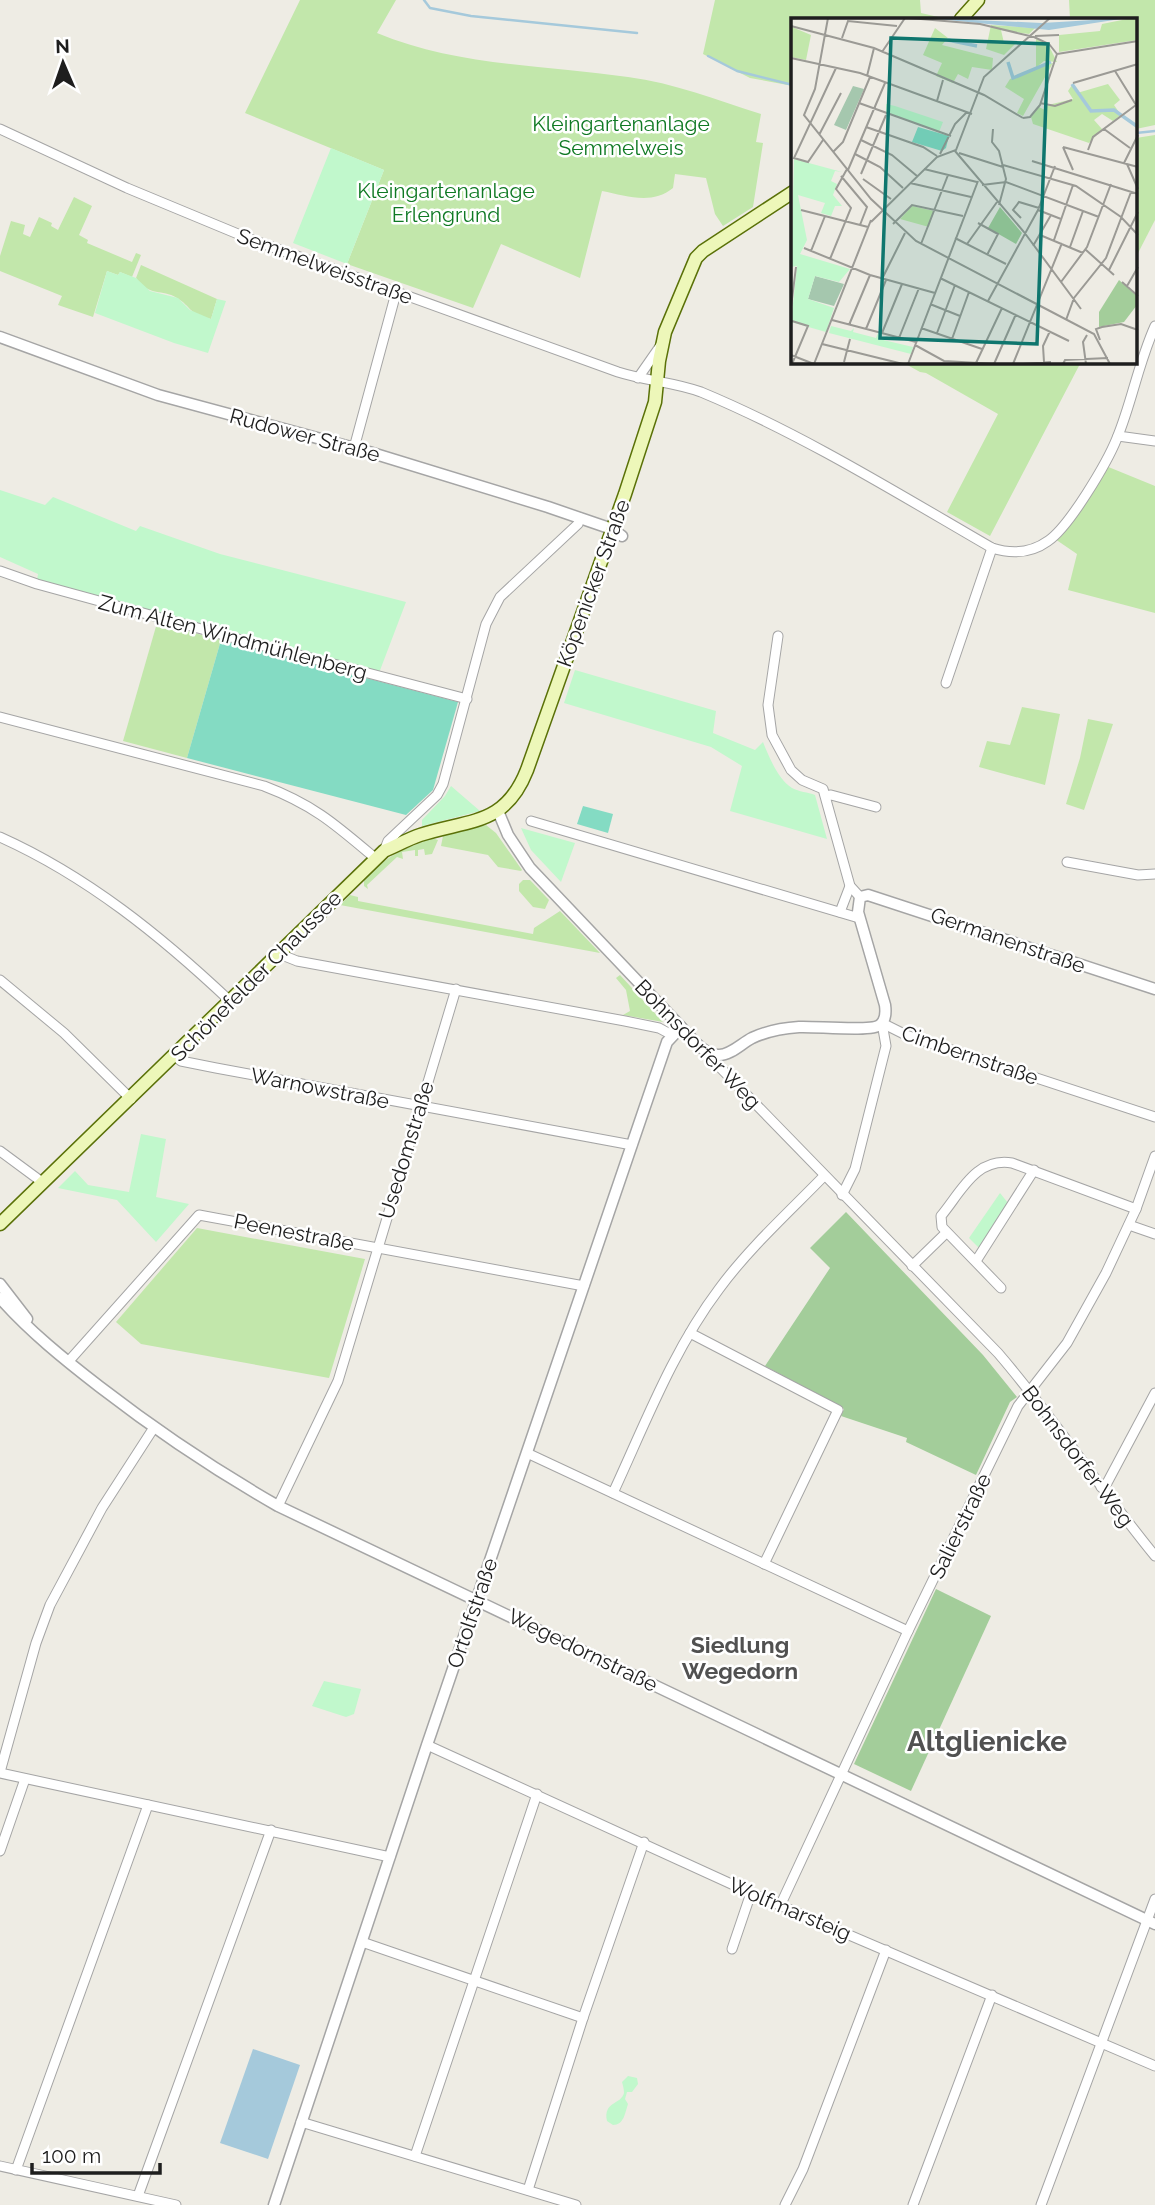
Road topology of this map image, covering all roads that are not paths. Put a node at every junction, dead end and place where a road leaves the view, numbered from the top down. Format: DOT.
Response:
graph roads {
  1 [pos="978,0"];
  2 [pos="962,18"];
  3 [pos="0,129"];
  4 [pos="791,193"];
  5 [pos="396,293"];
  6 [pos="1155,326"];
  7 [pos="0,337"];
  8 [pos="662,344"];
  9 [pos="638,379"];
  10 [pos="657,381"];
  11 [pos="1118,436"];
  12 [pos="1155,441"];
  13 [pos="354,447"];
  14 [pos="580,518"];
  15 [pos="617,533"];
  16 [pos="992,548"];
  17 [pos="0,571"];
  18 [pos="778,636"];
  19 [pos="946,683"];
  20 [pos="467,699"];
  21 [pos="0,717"];
  22 [pos="826,796"];
  23 [pos="876,807"];
  24 [pos="498,811"];
  25 [pos="412,818"];
  26 [pos="531,821"];
  27 [pos="419,836"];
  28 [pos="0,837"];
  29 [pos="380,855"];
  30 [pos="1068,862"];
  31 [pos="1155,874"];
  32 [pos="850,886"];
  33 [pos="860,898"];
  34 [pos="840,912"];
  35 [pos="859,918"];
  36 [pos="281,951"];
  37 [pos="0,980"];
  38 [pos="456,989"];
  39 [pos="1155,989"];
  40 [pos="230,1001"];
  41 [pos="882,1023"];
  42 [pos="676,1031"];
  43 [pos="705,1051"];
  44 [pos="175,1056"];
  45 [pos="131,1099"];
  46 [pos="419,1106"];
  47 [pos="1155,1116"];
  48 [pos="632,1145"];
  49 [pos="0,1151"];
  50 [pos="1155,1156"];
  51 [pos="1034,1170"];
  52 [pos="824,1176"];
  53 [pos="41,1183"];
  54 [pos="842,1195"];
  55 [pos="1136,1209"];
  56 [pos="0,1211"];
  57 [pos="0,1224"];
  58 [pos="1129,1225"];
  59 [pos="946,1233"];
  60 [pos="1155,1234"];
  61 [pos="377,1248"];
  62 [pos="976,1261"];
  63 [pos="912,1266"];
  64 [pos="0,1284"];
  65 [pos="584,1286"];
  66 [pos="1001,1288"];
  67 [pos="0,1298"];
  68 [pos="36,1333"];
  69 [pos="690,1333"];
  70 [pos="68,1362"];
  71 [pos="1031,1391"];
  72 [pos="1155,1393"];
  73 [pos="1151,1409"];
  74 [pos="153,1429"];
  75 [pos="527,1453"];
  76 [pos="1101,1487"];
  77 [pos="612,1493"];
  78 [pos="278,1506"];
  79 [pos="1155,1556"];
  80 [pos="764,1564"];
  81 [pos="477,1599"];
  82 [pos="908,1631"];
  83 [pos="427,1745"];
  84 [pos="0,1772"];
  85 [pos="841,1776"];
  86 [pos="25,1779"];
  87 [pos="537,1794"];
  88 [pos="148,1805"];
  89 [pos="271,1829"];
  90 [pos="644,1842"];
  91 [pos="0,1851"];
  92 [pos="390,1857"];
  93 [pos="751,1893"];
  94 [pos="1155,1899"];
  95 [pos="780,1906"];
  96 [pos="1151,1922"];
  97 [pos="362,1942"];
  98 [pos="732,1949"];
  99 [pos="886,1950"];
  100 [pos="473,1980"];
  101 [pos="992,1995"];
  102 [pos="583,2018"];
  103 [pos="1102,2042"];
  104 [pos="1155,2066"];
  105 [pos="302,2122"];
  106 [pos="415,2156"];
  107 [pos="0,2166"];
  108 [pos="16,2170"];
  109 [pos="527,2190"];
  110 [pos="138,2196"];
  111 [pos="176,2205"];
  112 [pos="274,2205"];
  113 [pos="576,2205"];
  114 [pos="785,2205"];
  115 [pos="913,2205"];
  116 [pos="1041,2205"];
  1 -- 2 [label="main road"];
  3 -- 5 [label="street, Semmelweisstraße"];
  4 -- 8 [label="main road, Köpenicker Straße"];
  5 -- 9 [label="street, Semmelweisstraße"];
  5 -- 13 [label="street"];
  6 -- 11 [label="street"];
  7 -- 13 [label="street, Rudower Straße"];
  8 -- 9 [label="street, Köpenicker Straße"];
  8 -- 10 [label="main road, Köpenicker Straße"];
  9 -- 10 [label="street, Semmelweisstraße"];
  10 -- 15 [label="main road, Köpenicker Straße"];
  10 -- 16 [label="street, Semmelweisstraße"];
  11 -- 12 [label="street"];
  11 -- 16 [label="street"];
  13 -- 14 [label="street, Rudower Straße"];
  14 -- 15 [label="street, Rudower Straße"];
  14 -- 20 [label="street"];
  15 -- 24 [label="main road, Köpenicker Straße"];
  16 -- 19 [label="street"];
  17 -- 20 [label="street, Zum Alten Windmühlenberg"];
  18 -- 22 [label="street"];
  20 -- 25 [label="street"];
  21 -- 29 [label="street"];
  22 -- 23 [label="street"];
  22 -- 32 [label="street"];
  24 -- 27 [label="main road, Schönefelder Chaussee"];
  24 -- 42 [label="street, Bohnsdorfer Weg"];
  25 -- 27 [label="street"];
  25 -- 29 [label="street"];
  26 -- 34 [label="street"];
  27 -- 29 [label="main road, Schönefelder Chaussee"];
  28 -- 40 [label="street"];
  29 -- 36 [label="main road, Schönefelder Chaussee"];
  30 -- 31 [label="street"];
  32 -- 33 [label="street"];
  32 -- 34 [label="street"];
  33 -- 35 [label="street"];
  33 -- 39 [label="street, Germanenstraße"];
  34 -- 35 [label="street"];
  35 -- 41 [label="street"];
  36 -- 38 [label="street"];
  36 -- 40 [label="main road, Schönefelder Chaussee"];
  37 -- 45 [label="street"];
  38 -- 42 [label="street"];
  38 -- 46 [label="street, Usedomstraße"];
  40 -- 44 [label="main road, Schönefelder Chaussee"];
  41 -- 43 [label="street, Cimbernstraße"];
  41 -- 47 [label="street, Cimbernstraße"];
  41 -- 54 [label="street"];
  42 -- 43 [label="street, Bohnsdorfer Weg"];
  42 -- 48 [label="street, Ortolfstraße"];
  43 -- 52 [label="street, Bohnsdorfer Weg"];
  44 -- 45 [label="main road, Schönefelder Chaussee"];
  44 -- 46 [label="street, Warnowstraße"];
  45 -- 53 [label="main road, Schönefelder Chaussee"];
  46 -- 48 [label="street, Warnowstraße"];
  46 -- 61 [label="street, Usedomstraße"];
  48 -- 65 [label="street, Ortolfstraße"];
  49 -- 53 [label="street"];
  50 -- 55 [label="street, Salierstraße"];
  51 -- 55 [label="street"];
  51 -- 59 [label="street"];
  51 -- 62 [label="street"];
  52 -- 54 [label="street, Bohnsdorfer Weg"];
  52 -- 69 [label="street"];
  53 -- 56 [label="main road, Schönefelder Chaussee"];
  53 -- 57 [label="main road, Schönefelder Chaussee"];
  54 -- 63 [label="street, Bohnsdorfer Weg"];
  55 -- 58 [label="street, Salierstraße"];
  58 -- 60 [label="street"];
  58 -- 71 [label="street, Salierstraße"];
  59 -- 62 [label="street"];
  59 -- 63 [label="street"];
  61 -- 65 [label="street, Peenestraße"];
  61 -- 70 [label="street, Peenestraße"];
  61 -- 78 [label="street, Usedomstraße"];
  62 -- 66 [label="street"];
  63 -- 71 [label="street, Bohnsdorfer Weg"];
  64 -- 68 [label="street, Wegedornstraße"];
  65 -- 75 [label="street, Ortolfstraße"];
  67 -- 68 [label="street, Wegedornstraße"];
  68 -- 70 [label="street, Wegedornstraße"];
  69 -- 77 [label="street"];
  69 -- 80 [label="street"];
  70 -- 74 [label="street, Wegedornstraße"];
  71 -- 76 [label="street, Bohnsdorfer Weg"];
  71 -- 82 [label="street, Salierstraße"];
  72 -- 73 [label="street"];
  73 -- 76 [label="street"];
  74 -- 78 [label="street, Wegedornstraße"];
  74 -- 84 [label="street"];
  75 -- 77 [label="street"];
  75 -- 81 [label="street, Ortolfstraße"];
  76 -- 79 [label="street, Bohnsdorfer Weg"];
  77 -- 80 [label="street"];
  78 -- 81 [label="street, Wegedornstraße"];
  80 -- 82 [label="street"];
  81 -- 83 [label="street, Ortolfstraße"];
  81 -- 85 [label="street, Wegedornstraße"];
  82 -- 85 [label="street, Salierstraße"];
  83 -- 87 [label="street, Wolfmarsteig"];
  83 -- 92 [label="street, Ortolfstraße"];
  84 -- 86 [label="street"];
  85 -- 95 [label="street, Salierstraße"];
  85 -- 96 [label="street, Wegedornstraße"];
  86 -- 88 [label="street"];
  86 -- 91 [label="street"];
  87 -- 90 [label="street, Wolfmarsteig"];
  87 -- 100 [label="street"];
  88 -- 89 [label="street"];
  88 -- 108 [label="street"];
  89 -- 92 [label="street"];
  89 -- 110 [label="street"];
  90 -- 93 [label="street, Wolfmarsteig"];
  90 -- 102 [label="street"];
  92 -- 97 [label="street, Ortolfstraße"];
  93 -- 95 [label="street, Wolfmarsteig"];
  93 -- 98 [label="street"];
  94 -- 96 [label="street"];
  95 -- 99 [label="street, Wolfmarsteig"];
  96 -- 103 [label="street"];
  97 -- 100 [label="street"];
  97 -- 105 [label="street, Ortolfstraße"];
  99 -- 101 [label="street, Wolfmarsteig"];
  99 -- 114 [label="street"];
  100 -- 102 [label="street"];
  100 -- 106 [label="street"];
  101 -- 103 [label="street, Wolfmarsteig"];
  101 -- 115 [label="street"];
  102 -- 109 [label="street"];
  103 -- 104 [label="street, Wolfmarsteig"];
  103 -- 116 [label="street"];
  105 -- 106 [label="street"];
  105 -- 112 [label="street, Ortolfstraße"];
  106 -- 109 [label="street"];
  107 -- 108 [label="street"];
  108 -- 110 [label="street"];
  109 -- 113 [label="street"];
  110 -- 111 [label="street"];
}
